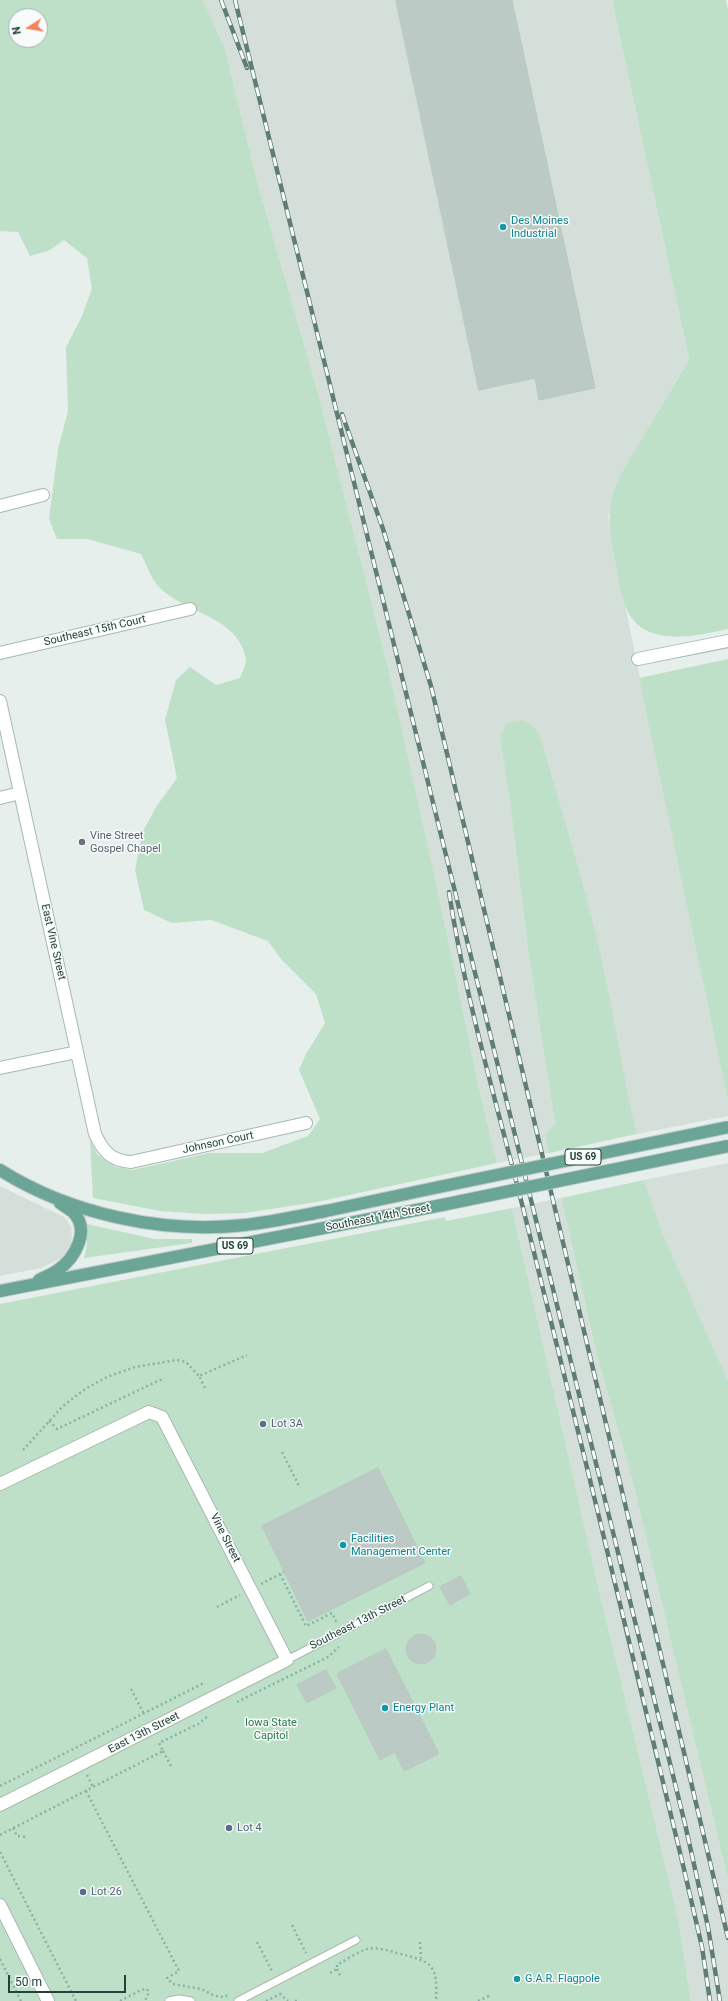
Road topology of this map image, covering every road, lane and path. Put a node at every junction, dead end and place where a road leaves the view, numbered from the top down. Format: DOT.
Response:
graph roads {
  1 [pos="43,495"];
  2 [pos="0,506"];
  3 [pos="190,609"];
  4 [pos="728,641"];
  5 [pos="0,653"];
  6 [pos="638,659"];
  7 [pos="0,701"];
  8 [pos="20,793"];
  9 [pos="0,798"];
  10 [pos="77,1052"];
  11 [pos="0,1068"];
  12 [pos="306,1123"];
  13 [pos="728,1127"];
  14 [pos="728,1146"];
  15 [pos="131,1162"];
  16 [pos="0,1170"];
  17 [pos="48,1195"];
  18 [pos="27,1286"];
  19 [pos="0,1291"];
  20 [pos="247,1355"];
  21 [pos="199,1376"];
  22 [pos="162,1380"];
  23 [pos="205,1388"];
  24 [pos="49,1421"];
  25 [pos="23,1450"];
  26 [pos="282,1452"];
  27 [pos="0,1484"];
  28 [pos="300,1488"];
  29 [pos="284,1572"];
  30 [pos="280,1574"];
  31 [pos="264,1582"];
  32 [pos="429,1586"];
  33 [pos="243,1593"];
  34 [pos="217,1607"];
  35 [pos="342,1632"];
  36 [pos="287,1660"];
  37 [pos="204,1683"];
  38 [pos="131,1689"];
  39 [pos="144,1713"];
  40 [pos="211,1714"];
  41 [pos="164,1751"];
  42 [pos="171,1766"];
  43 [pos="86,1772"];
  44 [pos="0,1786"];
  45 [pos="93,1787"];
  46 [pos="86,1791"];
  47 [pos="0,1805"];
  48 [pos="13,1828"];
  49 [pos="0,1835"];
  50 [pos="28,1836"];
  51 [pos="0,1852"];
  52 [pos="0,1905"];
  53 [pos="292,1924"];
  54 [pos="356,1940"];
  55 [pos="257,1942"];
  56 [pos="420,1942"];
  57 [pos="313,1950"];
  58 [pos="306,1954"];
  59 [pos="299,1957"];
  60 [pos="421,1958"];
  61 [pos="0,1959"];
  62 [pos="279,1968"];
  63 [pos="337,1969"];
  64 [pos="272,1972"];
  65 [pos="330,1973"];
  66 [pos="265,1975"];
  67 [pos="341,1977"];
  68 [pos="231,1993"];
  69 [pos="491,1995"];
  70 [pos="21,2001"];
  71 [pos="48,2001"];
  72 [pos="76,2001"];
  73 [pos="120,2001"];
  74 [pos="145,2001"];
  75 [pos="169,2001"];
  76 [pos="191,2001"];
  77 [pos="238,2001"];
  78 [pos="266,2001"];
  79 [pos="288,2001"];
  80 [pos="436,2001"];
  81 [pos="478,2001"];
  1 -- 2 [label="street"];
  3 -- 5 [label="street, Southeast 15th Court"];
  4 -- 6 [label="street"];
  7 -- 8 [label="street, East Vine Street"];
  8 -- 9 [label="street"];
  8 -- 10 [label="street, East Vine Street"];
  10 -- 11 [label="street"];
  10 -- 15 [label="street, East Vine Street"];
  12 -- 15 [label="street, Johnson Court"];
  13 -- 17 [label="main road, Southeast 14th Street / US 69, bridge"];
  14 -- 18 [label="main road, Southeast 14th Street / US 69, bridge"];
  16 -- 17 [label="main road, US 69"];
  17 -- 18 [label="main road"];
  18 -- 19 [label="main road, US 69"];
  20 -- 21 [label="path"];
  21 -- 23 [label="path"];
  21 -- 24 [label="path"];
  22 -- 24 [label="path"];
  24 -- 25 [label="path"];
  26 -- 28 [label="path"];
  27 -- 36 [label="street, Vine Street"];
  29 -- 30 [label="path"];
  30 -- 31 [label="path"];
  30 -- 35 [label="path"];
  32 -- 35 [label="lane, Southeast 13th Street"];
  33 -- 34 [label="path"];
  35 -- 36 [label="lane, Southeast 13th Street"];
  36 -- 47 [label="street, East 13th Street"];
  37 -- 39 [label="path"];
  38 -- 39 [label="path"];
  39 -- 44 [label="path"];
  40 -- 41 [label="path"];
  41 -- 42 [label="path"];
  41 -- 45 [label="path"];
  43 -- 45 [label="path"];
  45 -- 46 [label="path"];
  46 -- 48 [label="path"];
  46 -- 68 [label="path"];
  48 -- 49 [label="path"];
  48 -- 50 [label="path"];
  51 -- 72 [label="path"];
  52 -- 71 [label="street"];
  53 -- 58 [label="path"];
  54 -- 77 [label="lane"];
  55 -- 64 [label="path"];
  56 -- 60 [label="path"];
  57 -- 58 [label="path"];
  58 -- 59 [label="path"];
  60 -- 63 [label="path"];
  60 -- 80 [label="path"];
  61 -- 70 [label="path"];
  62 -- 64 [label="path"];
  63 -- 65 [label="path"];
  63 -- 67 [label="path"];
  64 -- 66 [label="path"];
  69 -- 81 [label="path"];
  73 -- 74 [label="path"];
  75 -- 76 [label="lane"];
  78 -- 79 [label="path"];
}
